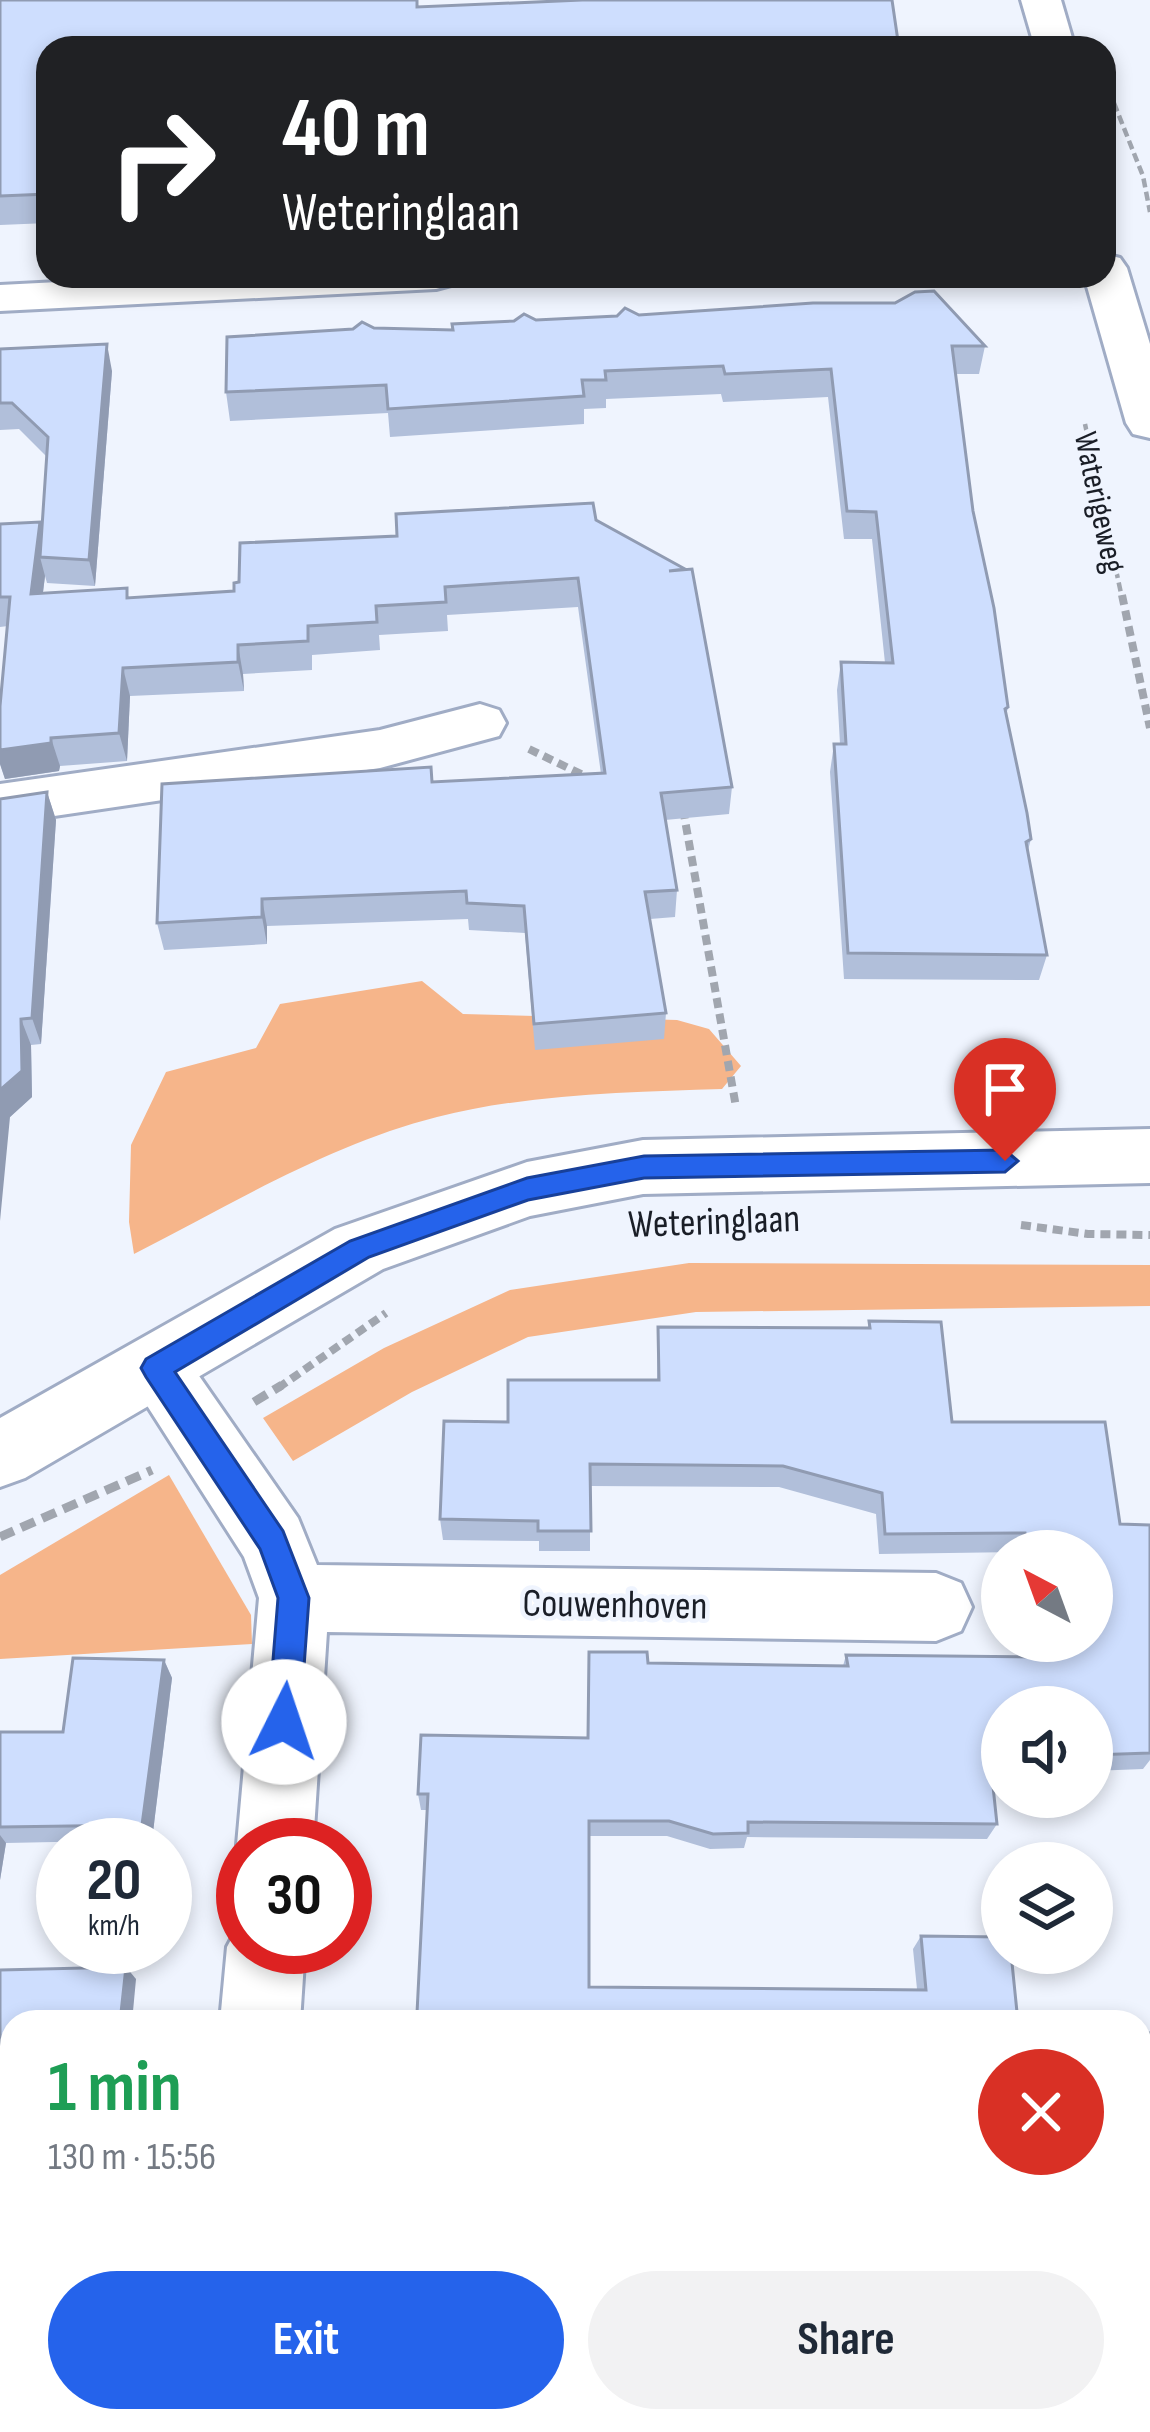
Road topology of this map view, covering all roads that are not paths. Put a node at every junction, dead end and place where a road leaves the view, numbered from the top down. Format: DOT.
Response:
graph roads {
  1 [pos="1041,0"];
  2 [pos="1052,36"];
  3 [pos="198,288"];
  4 [pos="1110,288"];
  5 [pos="0,298"];
  6 [pos="1150,423"];
  7 [pos="480,723"];
  8 [pos="0,804"];
  9 [pos="1150,1156"];
  10 [pos="156,1368"];
  11 [pos="0,1455"];
  12 [pos="294,1598"];
  13 [pos="936,1607"];
  14 [pos="277,1818"];
  15 [pos="262,1974"];
  16 [pos="258,2010"];
  1 -- 2 [label="street"];
  3 -- 5 [label="street"];
  4 -- 6 [label="street, Waterigeweg"];
  7 -- 8 [label="street"];
  9 -- 10 [label="street, Weteringlaan"];
  10 -- 11 [label="street, Weteringlaan"];
  10 -- 12 [label="street"];
  12 -- 13 [label="street, Couwenhoven"];
  12 -- 14 [label="street"];
  15 -- 16 [label="street"];
}
